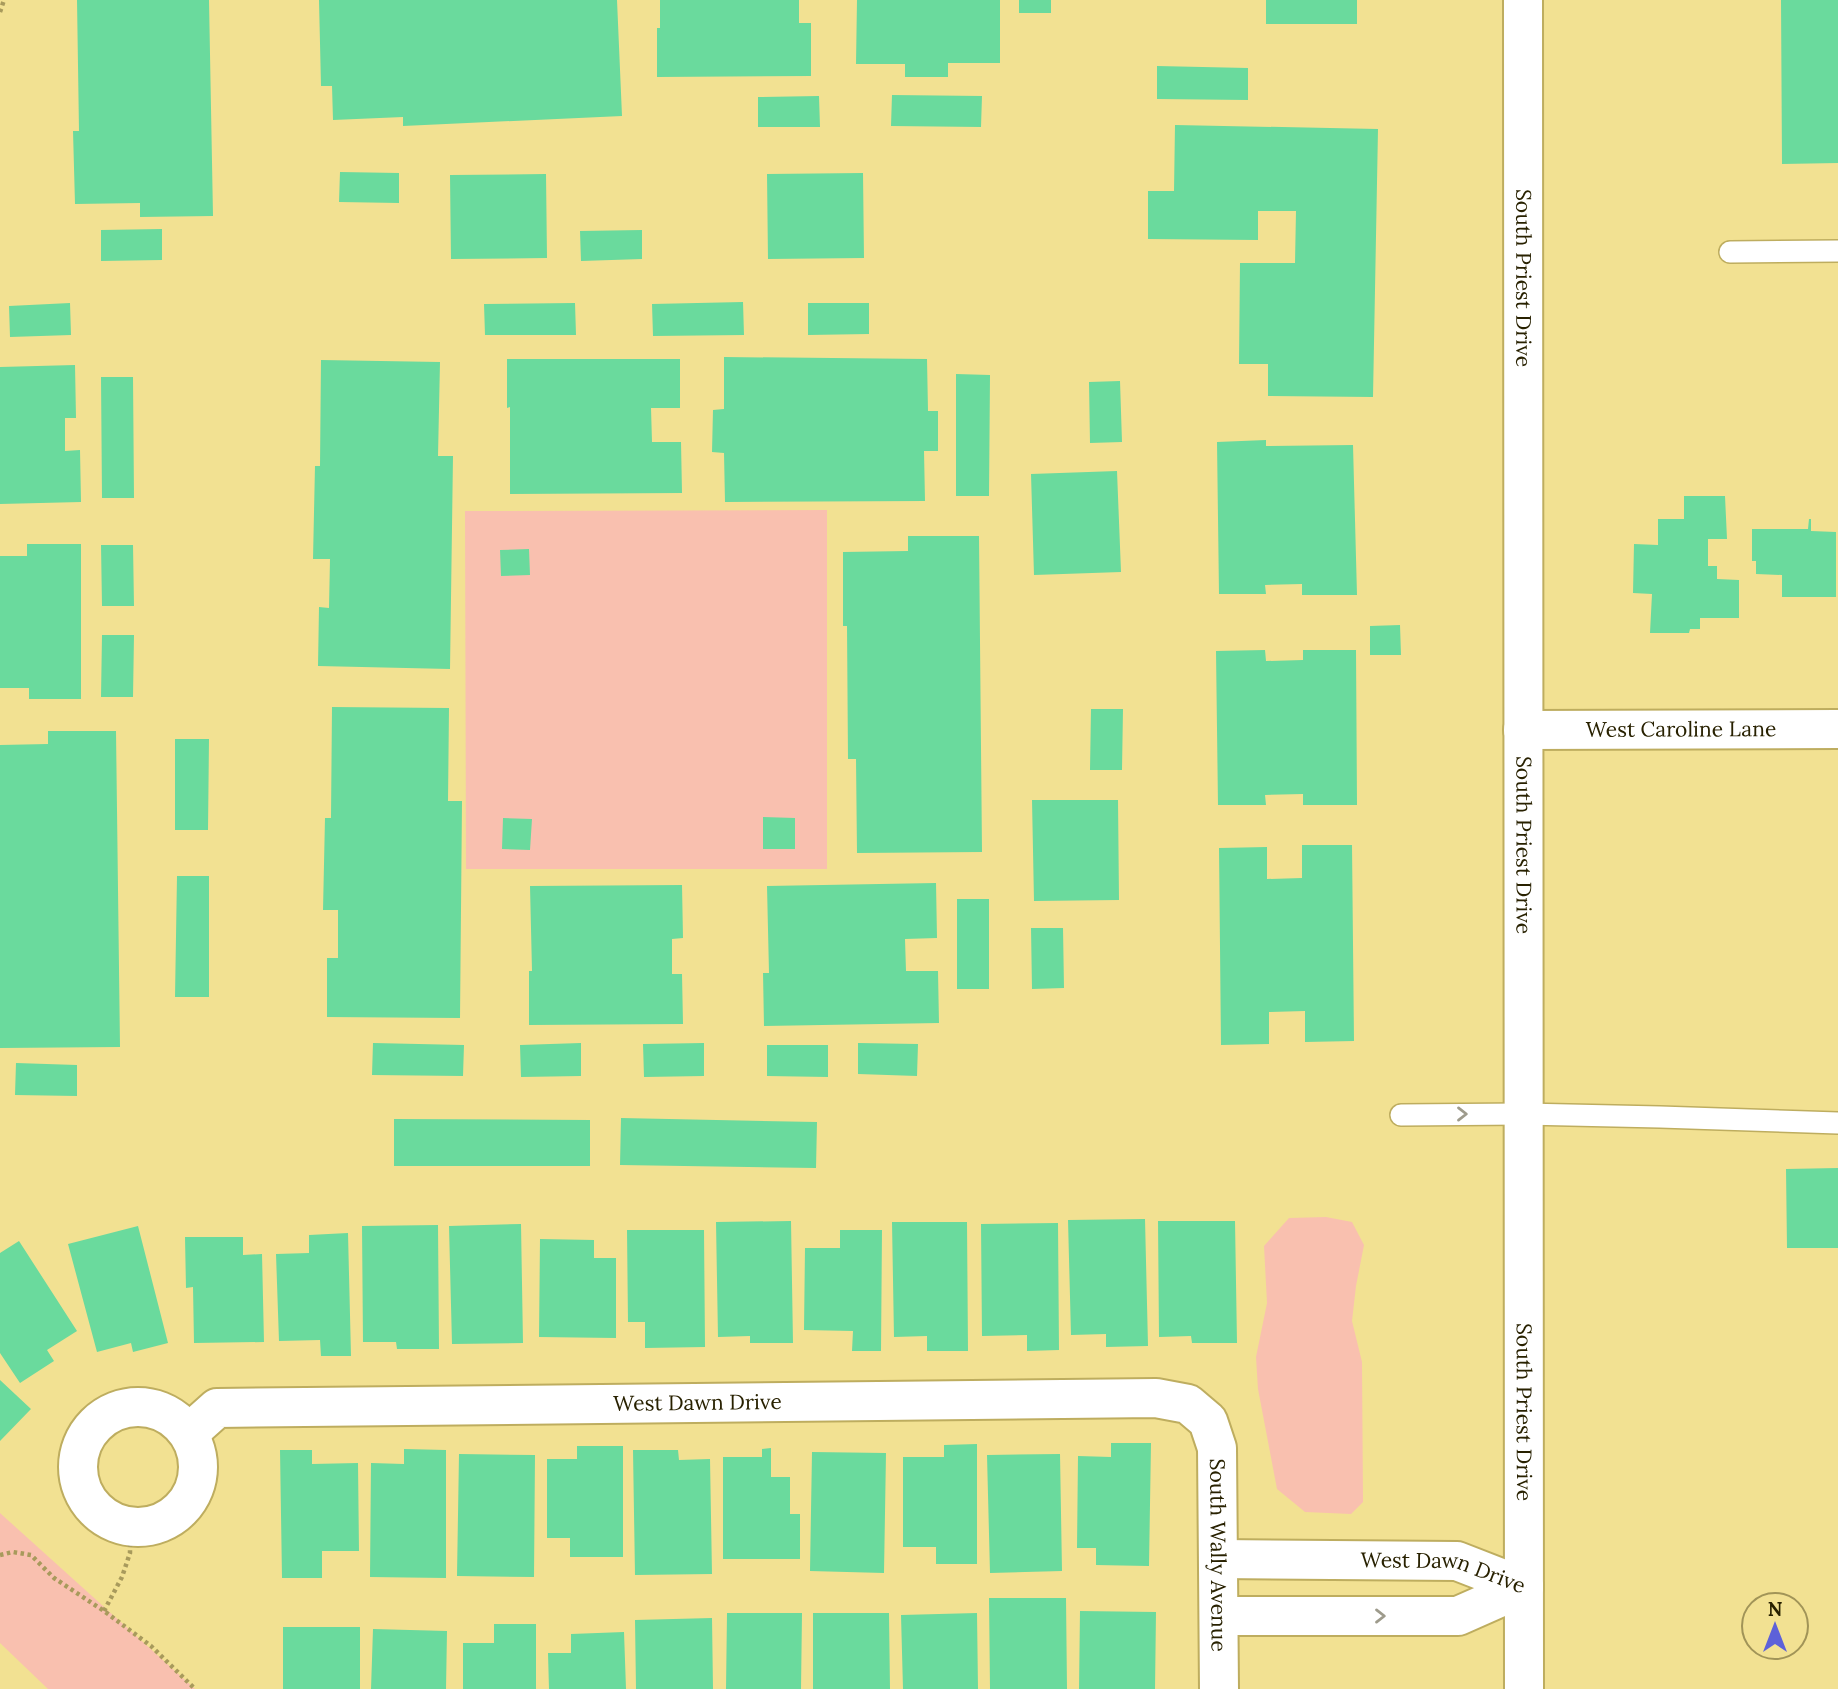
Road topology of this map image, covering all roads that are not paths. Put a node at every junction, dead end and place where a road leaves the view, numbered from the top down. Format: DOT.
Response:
graph roads {
  1 [pos="1522,0"];
  2 [pos="1838,251"];
  3 [pos="1730,252"];
  4 [pos="1838,729"];
  5 [pos="1522,730"];
  6 [pos="1522,1114"];
  7 [pos="1401,1115"];
  8 [pos="1838,1123"];
  9 [pos="1208,1421"];
  10 [pos="189,1433"];
  11 [pos="1219,1559"];
  12 [pos="1319,1560"];
  13 [pos="1524,1587"];
  14 [pos="1219,1616"];
  15 [pos="1319,1616"];
  16 [pos="1219,1689"];
  17 [pos="1524,1689"];
  1 -- 5 [label="street, South Priest Drive"];
  2 -- 3 [label="lane"];
  4 -- 5 [label="street, West Caroline Lane"];
  5 -- 6 [label="street, South Priest Drive"];
  7 -- 6 [label="lane, one-way"];
  6 -- 8 [label="lane"];
  6 -- 13 [label="street, South Priest Drive"];
  9 -- 10 [label="street, West Dawn Drive"];
  9 -- 11 [label="street, South Wally Avenue"];
  10 -- 10 [label="street"];
  11 -- 12 [label="street, West Dawn Drive"];
  11 -- 14 [label="street, South Wally Avenue"];
  12 -- 13 [label="street, West Dawn Drive"];
  12 -- 15 [label="street"];
  15 -- 13 [label="street, West Dawn Drive, one-way"];
  13 -- 17 [label="street, South Priest Drive"];
  14 -- 15 [label="street, West Dawn Drive"];
  14 -- 16 [label="street, South Wally Avenue"];
}
